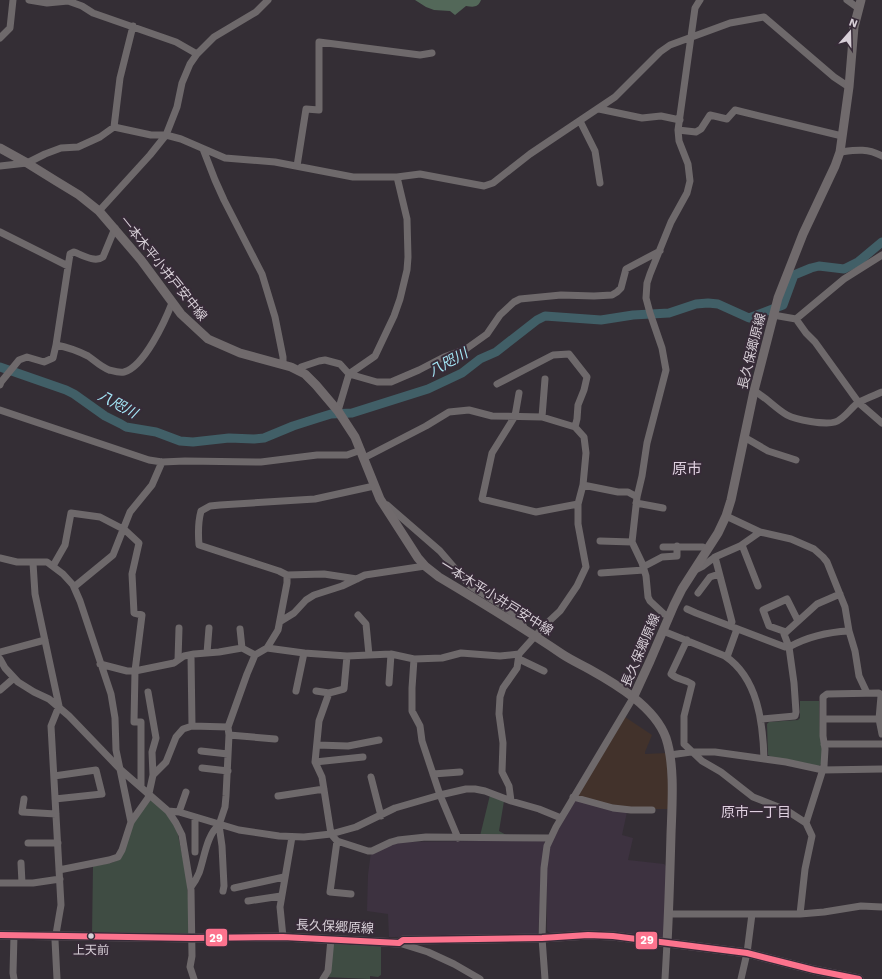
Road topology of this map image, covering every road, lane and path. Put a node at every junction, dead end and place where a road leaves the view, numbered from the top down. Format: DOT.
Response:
graph roads {
  1 [pos="13,0"];
  2 [pos="29,0"];
  3 [pos="268,0"];
  4 [pos="700,0"];
  5 [pos="847,0"];
  6 [pos="860,4"];
  7 [pos="133,26"];
  8 [pos="0,38"];
  9 [pos="691,38"];
  10 [pos="432,53"];
  11 [pos="197,54"];
  12 [pos="849,87"];
  13 [pos="599,109"];
  14 [pos="680,120"];
  15 [pos="580,121"];
  16 [pos="114,127"];
  17 [pos="678,130"];
  18 [pos="166,134"];
  19 [pos="842,136"];
  20 [pos="0,148"];
  21 [pos="203,149"];
  22 [pos="840,152"];
  23 [pos="882,156"];
  24 [pos="27,163"];
  25 [pos="0,166"];
  26 [pos="297,166"];
  27 [pos="397,177"];
  28 [pos="600,183"];
  29 [pos="99,211"];
  30 [pos="115,228"];
  31 [pos="0,232"];
  32 [pos="660,251"];
  33 [pos="881,257"];
  34 [pos="68,266"];
  35 [pos="172,303"];
  36 [pos="773,315"];
  37 [pos="796,319"];
  38 [pos="56,345"];
  39 [pos="283,365"];
  40 [pos="298,371"];
  41 [pos="349,374"];
  42 [pos="545,379"];
  43 [pos="1,383"];
  44 [pos="497,384"];
  45 [pos="754,391"];
  46 [pos="882,392"];
  47 [pos="519,393"];
  48 [pos="859,403"];
  49 [pos="0,410"];
  50 [pos="338,411"];
  51 [pos="515,416"];
  52 [pos="542,417"];
  53 [pos="882,423"];
  54 [pos="575,427"];
  55 [pos="744,437"];
  56 [pos="362,454"];
  57 [pos="796,460"];
  58 [pos="162,462"];
  59 [pos="583,485"];
  60 [pos="374,486"];
  61 [pos="637,500"];
  62 [pos="382,502"];
  63 [pos="578,504"];
  64 [pos="663,508"];
  65 [pos="726,516"];
  66 [pos="122,529"];
  67 [pos="760,532"];
  68 [pos="600,541"];
  69 [pos="632,542"];
  70 [pos="742,545"];
  71 [pos="677,546"];
  72 [pos="662,547"];
  73 [pos="707,550"];
  74 [pos="0,558"];
  75 [pos="715,558"];
  76 [pos="33,562"];
  77 [pos="53,566"];
  78 [pos="425,566"];
  79 [pos="644,569"];
  80 [pos="695,570"];
  81 [pos="600,573"];
  82 [pos="719,574"];
  83 [pos="287,575"];
  84 [pos="357,578"];
  85 [pos="758,586"];
  86 [pos="74,587"];
  87 [pos="698,593"];
  88 [pos="840,594"];
  89 [pos="687,609"];
  90 [pos="358,615"];
  91 [pos="669,616"];
  92 [pos="280,621"];
  93 [pos="798,621"];
  94 [pos="734,627"];
  95 [pos="179,628"];
  96 [pos="209,628"];
  97 [pos="524,628"];
  98 [pos="240,629"];
  99 [pos="663,631"];
  100 [pos="849,631"];
  101 [pos="786,632"];
  102 [pos="536,636"];
  103 [pos="45,640"];
  104 [pos="687,640"];
  105 [pos="789,647"];
  106 [pos="242,648"];
  107 [pos="267,648"];
  108 [pos="0,652"];
  109 [pos="207,653"];
  110 [pos="304,653"];
  111 [pos="191,654"];
  112 [pos="391,654"];
  113 [pos="255,655"];
  114 [pos="369,655"];
  115 [pos="347,656"];
  116 [pos="519,656"];
  117 [pos="727,657"];
  118 [pos="0,659"];
  119 [pos="414,659"];
  120 [pos="178,660"];
  121 [pos="100,664"];
  122 [pos="135,671"];
  123 [pos="544,671"];
  124 [pos="14,678"];
  125 [pos="389,682"];
  126 [pos="0,690"];
  127 [pos="296,691"];
  128 [pos="316,691"];
  129 [pos="148,692"];
  130 [pos="329,693"];
  131 [pos="867,693"];
  132 [pos="633,698"];
  133 [pos="59,706"];
  134 [pos="762,719"];
  135 [pos="823,719"];
  136 [pos="879,719"];
  137 [pos="192,726"];
  138 [pos="228,726"];
  139 [pos="882,734"];
  140 [pos="229,735"];
  141 [pos="275,739"];
  142 [pos="379,740"];
  143 [pos="824,744"];
  144 [pos="882,744"];
  145 [pos="317,746"];
  146 [pos="201,751"];
  147 [pos="691,752"];
  148 [pos="228,754"];
  149 [pos="670,755"];
  150 [pos="363,757"];
  151 [pos="764,759"];
  152 [pos="315,762"];
  153 [pos="202,768"];
  154 [pos="882,769"];
  155 [pos="121,770"];
  156 [pos="823,770"];
  157 [pos="228,771"];
  158 [pos="460,772"];
  159 [pos="433,774"];
  160 [pos="153,775"];
  161 [pos="54,776"];
  162 [pos="371,777"];
  163 [pos="141,787"];
  164 [pos="324,789"];
  165 [pos="186,792"];
  166 [pos="149,794"];
  167 [pos="440,795"];
  168 [pos="278,796"];
  169 [pos="573,797"];
  170 [pos="24,799"];
  171 [pos="55,799"];
  172 [pos="511,801"];
  173 [pos="652,810"];
  174 [pos="168,811"];
  175 [pos="179,812"];
  176 [pos="56,814"];
  177 [pos="381,816"];
  178 [pos="195,817"];
  179 [pos="561,818"];
  180 [pos="131,822"];
  181 [pos="806,823"];
  182 [pos="219,825"];
  183 [pos="331,834"];
  184 [pos="292,837"];
  185 [pos="458,838"];
  186 [pos="550,838"];
  187 [pos="337,841"];
  188 [pos="28,843"];
  189 [pos="58,844"];
  190 [pos="195,852"];
  191 [pos="21,863"];
  192 [pos="59,870"];
  193 [pos="284,876"];
  194 [pos="60,879"];
  195 [pos="22,883"];
  196 [pos="0,884"];
  197 [pos="191,887"];
  198 [pos="234,888"];
  199 [pos="223,891"];
  200 [pos="351,894"];
  201 [pos="281,896"];
  202 [pos="248,902"];
  203 [pos="882,907"];
  204 [pos="669,914"];
  205 [pos="752,914"];
  206 [pos="800,914"];
  207 [pos="0,935"];
  208 [pos="14,935"];
  209 [pos="56,937"];
  210 [pos="283,937"];
  211 [pos="192,938"];
  212 [pos="542,938"];
  213 [pos="332,939"];
  214 [pos="399,943"];
  215 [pos="667,943"];
  216 [pos="747,953"];
  217 [pos="848,978"];
  218 [pos="14,979"];
  219 [pos="57,979"];
  220 [pos="194,979"];
  221 [pos="322,979"];
  222 [pos="480,979"];
  223 [pos="545,979"];
  224 [pos="665,979"];
  225 [pos="741,979"];
  226 [pos="860,979"];
  1 -- 8 [label="street"];
  2 -- 7 [label="street"];
  3 -- 11 [label="street"];
  4 -- 9 [label="street"];
  5 -- 6 [label="street"];
  6 -- 12 [label="main road, 長久保郷原線"];
  7 -- 11 [label="street"];
  7 -- 16 [label="street"];
  9 -- 12 [label="street"];
  9 -- 13 [label="street"];
  9 -- 14 [label="street"];
  10 -- 26 [label="street"];
  11 -- 18 [label="street"];
  12 -- 19 [label="main road, 長久保郷原線"];
  13 -- 14 [label="street"];
  13 -- 15 [label="street"];
  14 -- 17 [label="street"];
  15 -- 27 [label="street"];
  15 -- 28 [label="street"];
  16 -- 18 [label="street"];
  16 -- 24 [label="street"];
  17 -- 19 [label="street"];
  17 -- 32 [label="street"];
  18 -- 21 [label="street"];
  18 -- 29 [label="street"];
  19 -- 22 [label="main road, 長久保郷原線"];
  20 -- 24 [label="main road, 一本木平小井戸安中線"];
  21 -- 26 [label="street"];
  21 -- 39 [label="street"];
  22 -- 23 [label="street"];
  22 -- 36 [label="main road, 長久保郷原線"];
  24 -- 25 [label="street"];
  24 -- 29 [label="main road, 一本木平小井戸安中線"];
  26 -- 27 [label="street"];
  27 -- 41 [label="street"];
  29 -- 30 [label="main road, 一本木平小井戸安中線"];
  30 -- 34 [label="street"];
  30 -- 35 [label="main road, 一本木平小井戸安中線"];
  31 -- 34 [label="street"];
  32 -- 41 [label="street"];
  32 -- 61 [label="street"];
  33 -- 37 [label="street"];
  34 -- 38 [label="street"];
  35 -- 38 [label="street"];
  35 -- 39 [label="main road, 一本木平小井戸安中線"];
  36 -- 37 [label="street"];
  36 -- 45 [label="main road, 長久保郷原線"];
  37 -- 48 [label="street"];
  38 -- 43 [label="street"];
  39 -- 40 [label="main road, 一本木平小井戸安中線"];
  40 -- 41 [label="street"];
  40 -- 50 [label="main road, 一本木平小井戸安中線"];
  41 -- 50 [label="street"];
  42 -- 52 [label="street"];
  44 -- 54 [label="street"];
  45 -- 48 [label="street"];
  45 -- 55 [label="main road, 長久保郷原線"];
  46 -- 48 [label="street"];
  47 -- 51 [label="street"];
  48 -- 53 [label="street"];
  49 -- 58 [label="street"];
  50 -- 56 [label="main road, 一本木平小井戸安中線"];
  51 -- 52 [label="street"];
  51 -- 56 [label="street"];
  51 -- 63 [label="street"];
  52 -- 54 [label="street"];
  54 -- 59 [label="street"];
  55 -- 57 [label="street"];
  55 -- 65 [label="main road, 長久保郷原線"];
  56 -- 58 [label="street"];
  56 -- 60 [label="main road, 一本木平小井戸安中線"];
  58 -- 66 [label="street"];
  59 -- 61 [label="street"];
  59 -- 63 [label="street"];
  60 -- 62 [label="main road, 一本木平小井戸安中線"];
  60 -- 83 [label="street"];
  61 -- 64 [label="street"];
  61 -- 69 [label="street"];
  62 -- 78 [label="main road, 一本木平小井戸安中線"];
  62 -- 97 [label="street"];
  63 -- 102 [label="street"];
  65 -- 67 [label="street"];
  65 -- 73 [label="main road, 長久保郷原線"];
  66 -- 77 [label="street"];
  66 -- 86 [label="street"];
  66 -- 122 [label="street"];
  67 -- 70 [label="street"];
  67 -- 88 [label="street"];
  68 -- 69 [label="street"];
  69 -- 79 [label="street"];
  70 -- 75 [label="street"];
  70 -- 85 [label="street"];
  71 -- 72 [label="street"];
  71 -- 73 [label="street"];
  71 -- 79 [label="street"];
  73 -- 80 [label="main road, 長久保郷原線"];
  74 -- 76 [label="street"];
  75 -- 80 [label="street"];
  75 -- 82 [label="street"];
  76 -- 77 [label="street"];
  76 -- 103 [label="street"];
  77 -- 86 [label="street"];
  78 -- 84 [label="street"];
  78 -- 97 [label="main road, 一本木平小井戸安中線"];
  79 -- 81 [label="street"];
  79 -- 91 [label="street"];
  80 -- 91 [label="main road, 長久保郷原線"];
  82 -- 87 [label="street"];
  82 -- 94 [label="street"];
  83 -- 84 [label="street"];
  83 -- 92 [label="street"];
  84 -- 92 [label="street"];
  86 -- 121 [label="street"];
  88 -- 93 [label="street"];
  88 -- 100 [label="street"];
  89 -- 94 [label="street"];
  90 -- 114 [label="street"];
  91 -- 99 [label="main road, 長久保郷原線"];
  92 -- 107 [label="street"];
  93 -- 101 [label="street"];
  93 -- 101 [label="street"];
  94 -- 105 [label="street"];
  94 -- 117 [label="street"];
  95 -- 120 [label="street"];
  96 -- 109 [label="street"];
  97 -- 102 [label="main road, 一本木平小井戸安中線"];
  98 -- 106 [label="street"];
  99 -- 104 [label="street"];
  99 -- 132 [label="main road, 長久保郷原線"];
  100 -- 105 [label="street"];
  100 -- 131 [label="street"];
  101 -- 105 [label="street"];
  102 -- 116 [label="street"];
  102 -- 132 [label="main road, 一本木平小井戸安中線"];
  103 -- 108 [label="street"];
  103 -- 133 [label="street"];
  104 -- 117 [label="street"];
  104 -- 147 [label="street"];
  105 -- 134 [label="street"];
  106 -- 109 [label="street"];
  106 -- 113 [label="street"];
  107 -- 110 [label="street"];
  107 -- 113 [label="street"];
  109 -- 111 [label="street"];
  110 -- 115 [label="street"];
  110 -- 127 [label="street"];
  111 -- 120 [label="street"];
  111 -- 137 [label="street"];
  112 -- 114 [label="street"];
  112 -- 119 [label="street"];
  112 -- 125 [label="street"];
  113 -- 138 [label="street"];
  114 -- 115 [label="street"];
  115 -- 130 [label="street"];
  116 -- 119 [label="street"];
  116 -- 123 [label="street"];
  116 -- 172 [label="street"];
  117 -- 134 [label="street"];
  118 -- 124 [label="street"];
  119 -- 159 [label="street"];
  120 -- 122 [label="street"];
  121 -- 122 [label="street"];
  121 -- 155 [label="street"];
  122 -- 163 [label="street"];
  124 -- 126 [label="street"];
  124 -- 133 [label="street"];
  128 -- 130 [label="street"];
  129 -- 160 [label="street"];
  130 -- 145 [label="street"];
  131 -- 135 [label="street"];
  131 -- 136 [label="street"];
  132 -- 149 [label="main road, 一本木平小井戸安中線"];
  132 -- 169 [label="street"];
  133 -- 155 [label="street"];
  133 -- 161 [label="street"];
  134 -- 151 [label="street"];
  135 -- 136 [label="street"];
  135 -- 143 [label="street"];
  136 -- 139 [label="street"];
  137 -- 138 [label="street"];
  137 -- 160 [label="street"];
  138 -- 140 [label="street"];
  140 -- 141 [label="street"];
  140 -- 148 [label="street"];
  142 -- 145 [label="street"];
  143 -- 144 [label="street"];
  143 -- 156 [label="street"];
  145 -- 152 [label="street"];
  146 -- 148 [label="street"];
  147 -- 149 [label="street"];
  147 -- 151 [label="street"];
  147 -- 181 [label="street"];
  148 -- 157 [label="street"];
  149 -- 204 [label="main road, 一本木平小井戸安中線"];
  150 -- 152 [label="street"];
  151 -- 156 [label="street"];
  152 -- 164 [label="street"];
  153 -- 157 [label="street"];
  154 -- 156 [label="street"];
  155 -- 163 [label="street"];
  155 -- 180 [label="street"];
  156 -- 181 [label="street"];
  157 -- 182 [label="street"];
  158 -- 159 [label="street"];
  159 -- 167 [label="street"];
  160 -- 166 [label="street"];
  161 -- 171 [label="street"];
  161 -- 171 [label="street"];
  162 -- 177 [label="street"];
  163 -- 166 [label="street"];
  164 -- 168 [label="street"];
  164 -- 183 [label="street"];
  165 -- 175 [label="street"];
  166 -- 174 [label="street"];
  166 -- 180 [label="street"];
  167 -- 172 [label="street"];
  167 -- 177 [label="street"];
  167 -- 185 [label="street"];
  169 -- 173 [label="street"];
  169 -- 179 [label="street"];
  170 -- 176 [label="street"];
  171 -- 176 [label="street"];
  172 -- 179 [label="street"];
  174 -- 175 [label="street"];
  174 -- 197 [label="street"];
  175 -- 178 [label="street"];
  176 -- 189 [label="street"];
  177 -- 183 [label="street"];
  178 -- 182 [label="street"];
  178 -- 190 [label="street"];
  179 -- 186 [label="street"];
  180 -- 192 [label="street"];
  181 -- 206 [label="street"];
  182 -- 184 [label="street"];
  182 -- 197 [label="street"];
  182 -- 199 [label="street"];
  183 -- 184 [label="street"];
  183 -- 187 [label="street"];
  184 -- 193 [label="street"];
  185 -- 186 [label="street"];
  185 -- 187 [label="street"];
  186 -- 212 [label="street"];
  187 -- 200 [label="street"];
  188 -- 189 [label="street"];
  189 -- 192 [label="street"];
  191 -- 195 [label="street"];
  192 -- 194 [label="street"];
  193 -- 198 [label="street"];
  193 -- 201 [label="street"];
  194 -- 195 [label="street"];
  194 -- 209 [label="street"];
  195 -- 196 [label="street"];
  197 -- 211 [label="street"];
  201 -- 202 [label="street"];
  201 -- 210 [label="street"];
  203 -- 206 [label="street"];
  204 -- 205 [label="street"];
  204 -- 215 [label="main road, 一本木平小井戸安中線"];
  205 -- 206 [label="street"];
  205 -- 216 [label="street"];
  207 -- 208 [label="main road, 長久保郷原線"];
  208 -- 209 [label="main road, 長久保郷原線"];
  208 -- 218 [label="street"];
  209 -- 211 [label="main road, 長久保郷原線"];
  209 -- 219 [label="street"];
  210 -- 211 [label="main road, 長久保郷原線"];
  210 -- 213 [label="main road, 長久保郷原線"];
  211 -- 220 [label="street"];
  212 -- 214 [label="main road, 長久保郷原線"];
  212 -- 215 [label="main road, 長久保郷原線"];
  212 -- 223 [label="street"];
  213 -- 214 [label="main road, 長久保郷原線"];
  213 -- 221 [label="street"];
  214 -- 222 [label="street"];
  215 -- 216 [label="main road"];
  215 -- 224 [label="street"];
  216 -- 217 [label="main road"];
  216 -- 225 [label="street"];
  217 -- 226 [label="main road"];
}
